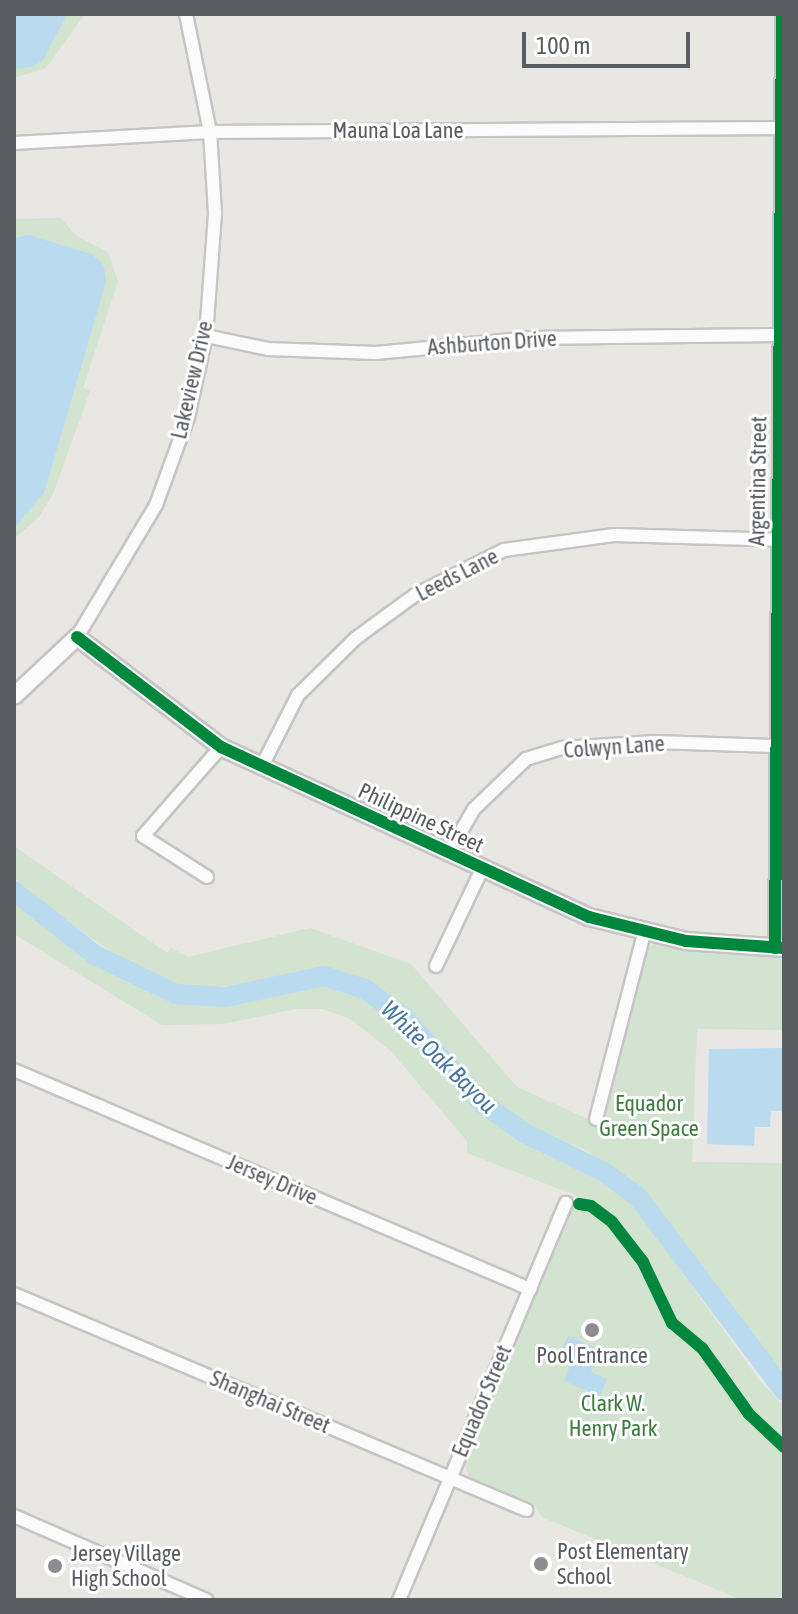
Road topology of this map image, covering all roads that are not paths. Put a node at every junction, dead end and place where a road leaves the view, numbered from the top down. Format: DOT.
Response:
graph roads {
  1 [pos="186,14"];
  2 [pos="782,14"];
  3 [pos="783,128"];
  4 [pos="210,132"];
  5 [pos="14,143"];
  6 [pos="780,335"];
  7 [pos="206,336"];
  8 [pos="778,540"];
  9 [pos="77,637"];
  10 [pos="14,696"];
  11 [pos="776,746"];
  12 [pos="221,747"];
  13 [pos="262,766"];
  14 [pos="449,852"];
  15 [pos="482,869"];
  16 [pos="207,877"];
  17 [pos="644,933"];
  18 [pos="780,948"];
  19 [pos="436,966"];
  20 [pos="14,1070"];
  21 [pos="596,1119"];
  22 [pos="566,1203"];
  23 [pos="530,1289"];
  24 [pos="14,1294"];
  25 [pos="450,1477"];
  26 [pos="526,1510"];
  27 [pos="14,1516"];
  28 [pos="206,1600"];
  29 [pos="399,1600"];
  1 -- 4 [label="street, Lakeview Drive"];
  2 -- 3 [label="street, Argentina Street"];
  3 -- 4 [label="street, Mauna Loa Lane"];
  3 -- 6 [label="street, Argentina Street"];
  4 -- 5 [label="street, Mauna Loa Lane"];
  4 -- 7 [label="street, Lakeview Drive"];
  6 -- 7 [label="street, Ashburton Drive"];
  6 -- 8 [label="street, Argentina Street"];
  7 -- 9 [label="street, Lakeview Drive"];
  8 -- 11 [label="street, Argentina Street"];
  8 -- 13 [label="street, Leeds Lane"];
  9 -- 10 [label="street, Lakeview Drive"];
  9 -- 12 [label="street, Philippine Street"];
  11 -- 14 [label="street, Colwyn Lane"];
  11 -- 18 [label="street, Argentina Street"];
  12 -- 13 [label="street, Philippine Street"];
  12 -- 16 [label="street"];
  13 -- 14 [label="street, Philippine Street"];
  14 -- 15 [label="street, Philippine Street"];
  15 -- 17 [label="street, Philippine Street"];
  15 -- 19 [label="street"];
  17 -- 18 [label="street, Philippine Street"];
  17 -- 21 [label="street"];
  20 -- 23 [label="street, Jersey Drive"];
  22 -- 23 [label="street, Equador Street"];
  23 -- 25 [label="street, Equador Street"];
  24 -- 25 [label="street, Shanghai Street"];
  25 -- 26 [label="street, Shanghai Street"];
  25 -- 29 [label="street, Equador Street"];
  27 -- 28 [label="street"];
}
